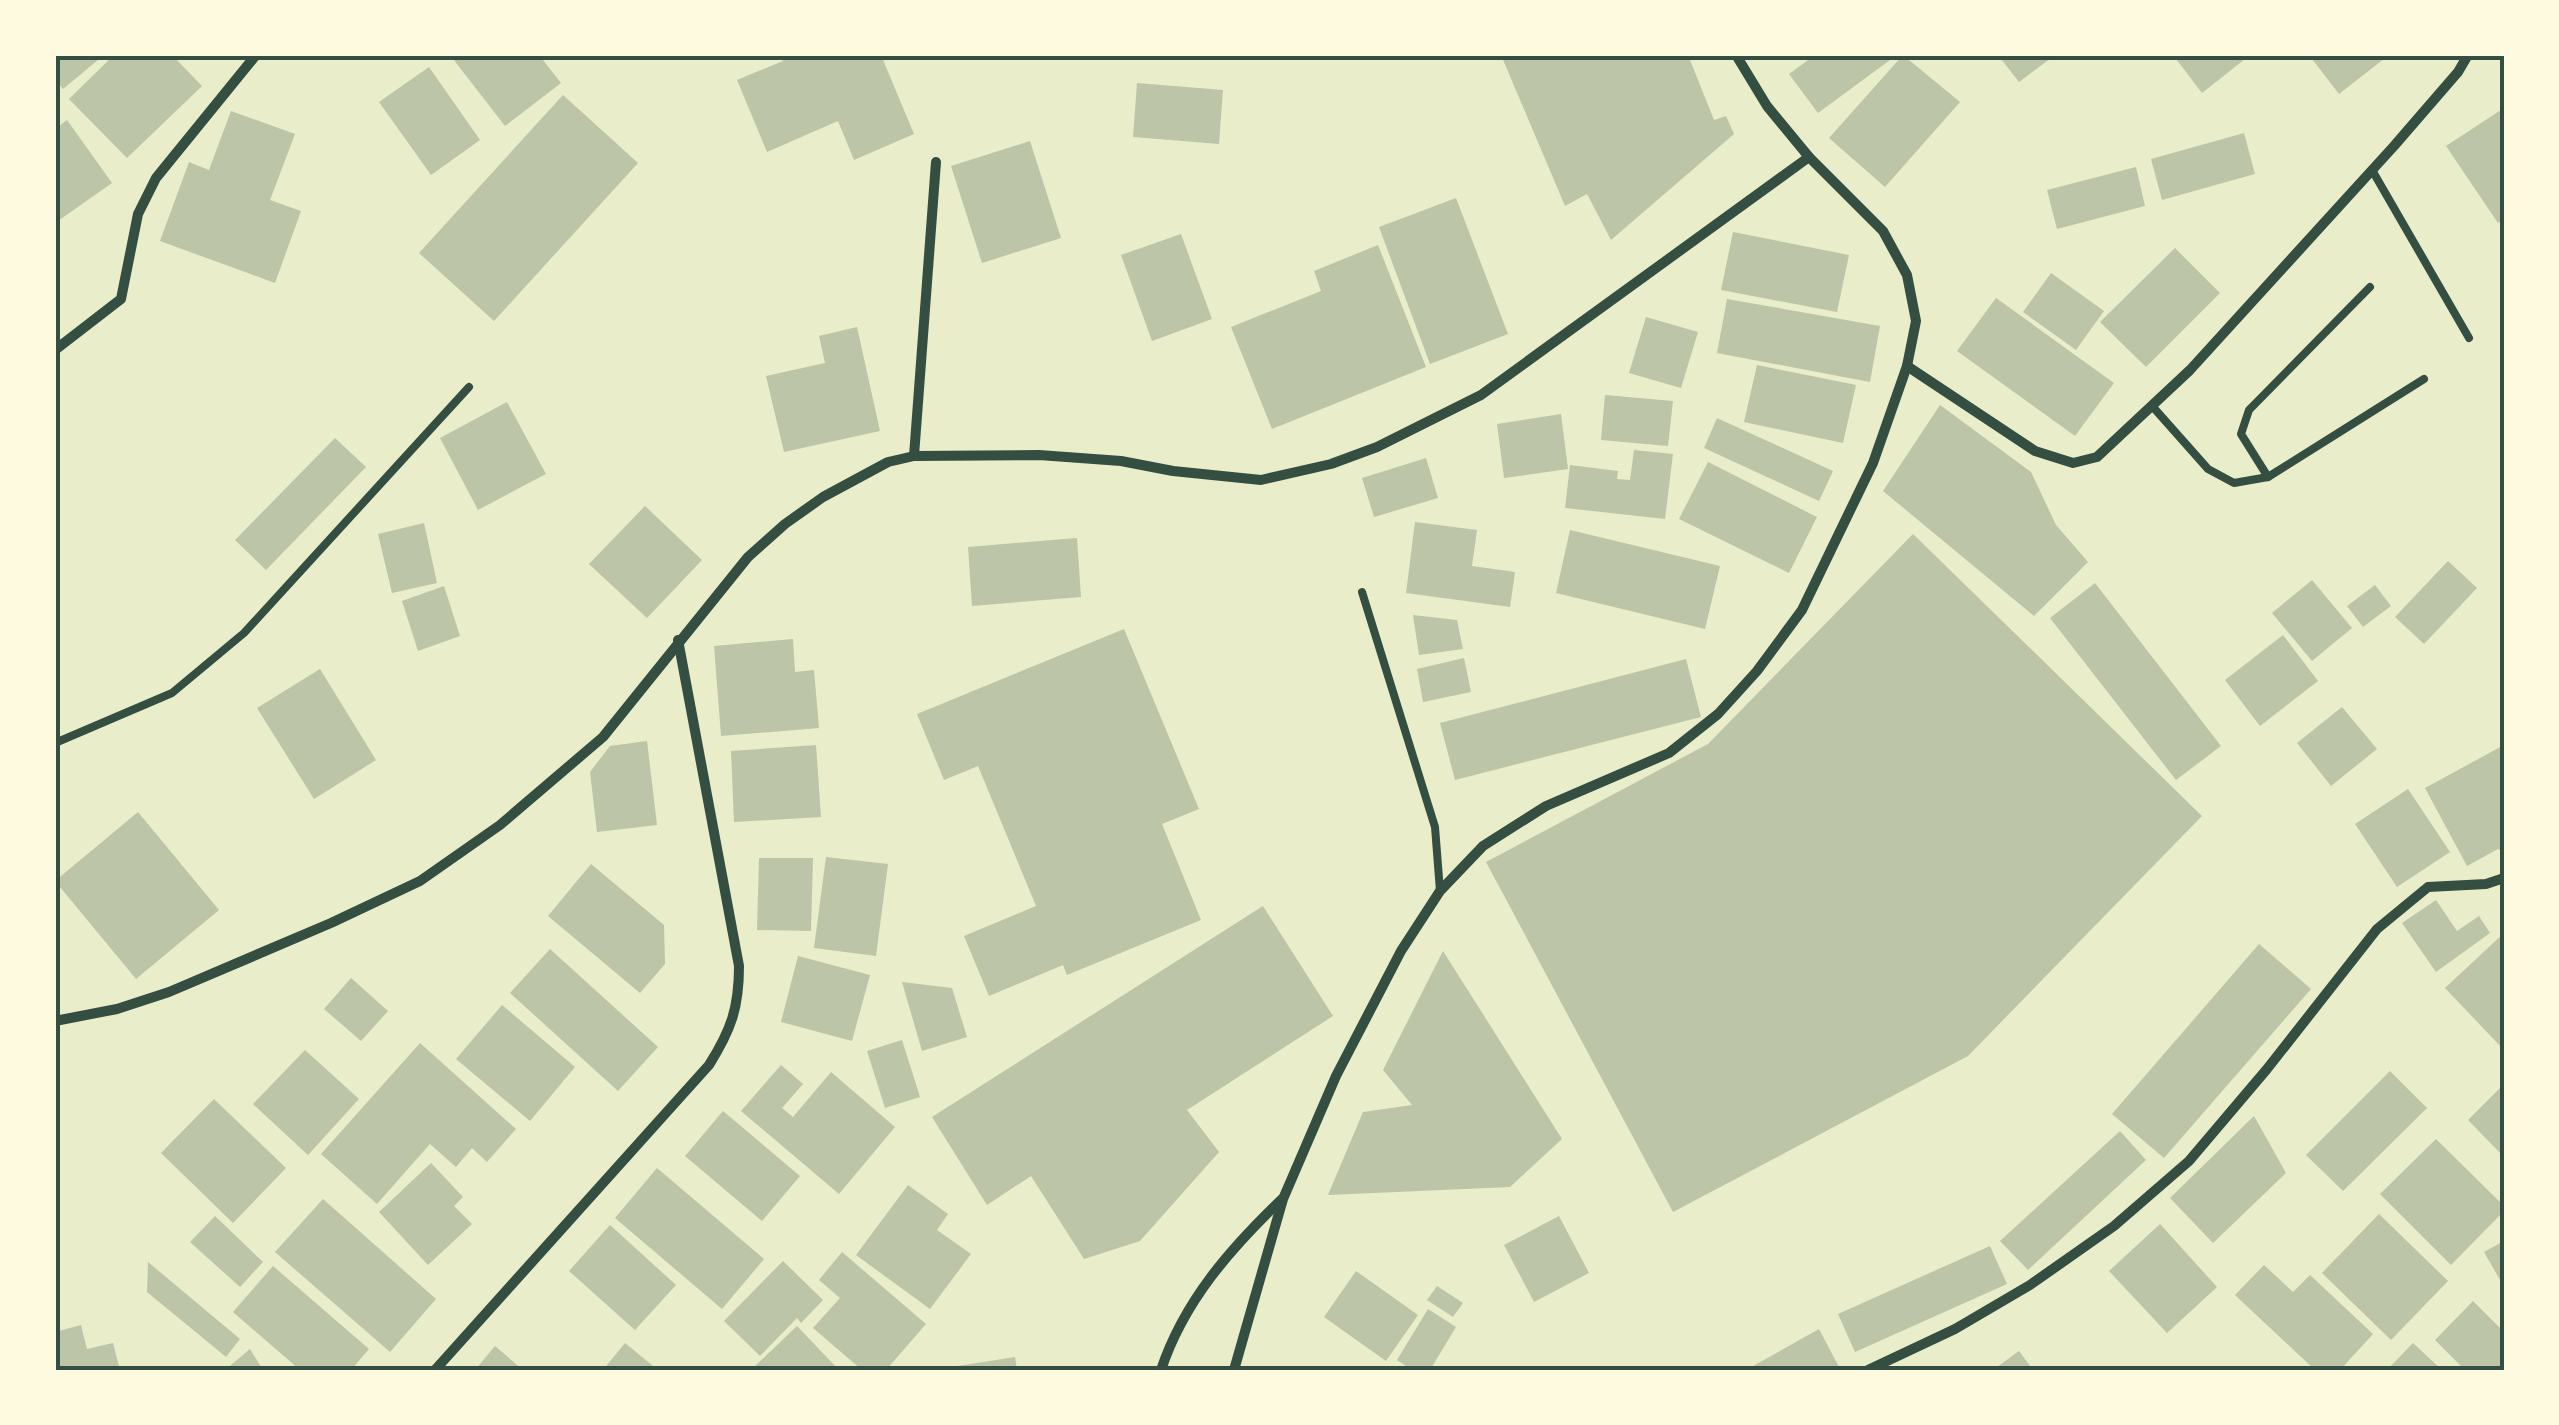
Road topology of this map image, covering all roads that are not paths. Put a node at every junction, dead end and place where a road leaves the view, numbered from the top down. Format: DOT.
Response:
graph roads {
  1 [pos="256,55"];
  2 [pos="1736,55"];
  3 [pos="2468,55"];
  4 [pos="1809,157"];
  5 [pos="936,162"];
  6 [pos="2372,170"];
  7 [pos="2370,287"];
  8 [pos="2469,338"];
  9 [pos="55,350"];
  10 [pos="1907,366"];
  11 [pos="2424,378"];
  12 [pos="469,387"];
  13 [pos="2153,406"];
  14 [pos="914,456"];
  15 [pos="2268,477"];
  16 [pos="1362,592"];
  17 [pos="678,640"];
  18 [pos="55,742"];
  19 [pos="2504,878"];
  20 [pos="1440,891"];
  21 [pos="55,1021"];
  22 [pos="1282,1198"];
  23 [pos="435,1370"];
  24 [pos="1160,1370"];
  25 [pos="1234,1370"];
  26 [pos="1868,1370"];
  1 -- 9 [label="street"];
  2 -- 4 [label="street"];
  3 -- 6 [label="street"];
  4 -- 10 [label="street"];
  4 -- 14 [label="street"];
  5 -- 14 [label="street"];
  6 -- 8 [label="lane"];
  6 -- 13 [label="street"];
  7 -- 15 [label="lane"];
  10 -- 13 [label="street"];
  10 -- 20 [label="street"];
  11 -- 15 [label="lane"];
  12 -- 18 [label="lane"];
  13 -- 15 [label="lane"];
  14 -- 17 [label="street"];
  16 -- 20 [label="lane"];
  17 -- 21 [label="street"];
  17 -- 23 [label="street"];
  19 -- 26 [label="street"];
  20 -- 22 [label="street"];
  22 -- 24 [label="street"];
  22 -- 25 [label="street"];
}
